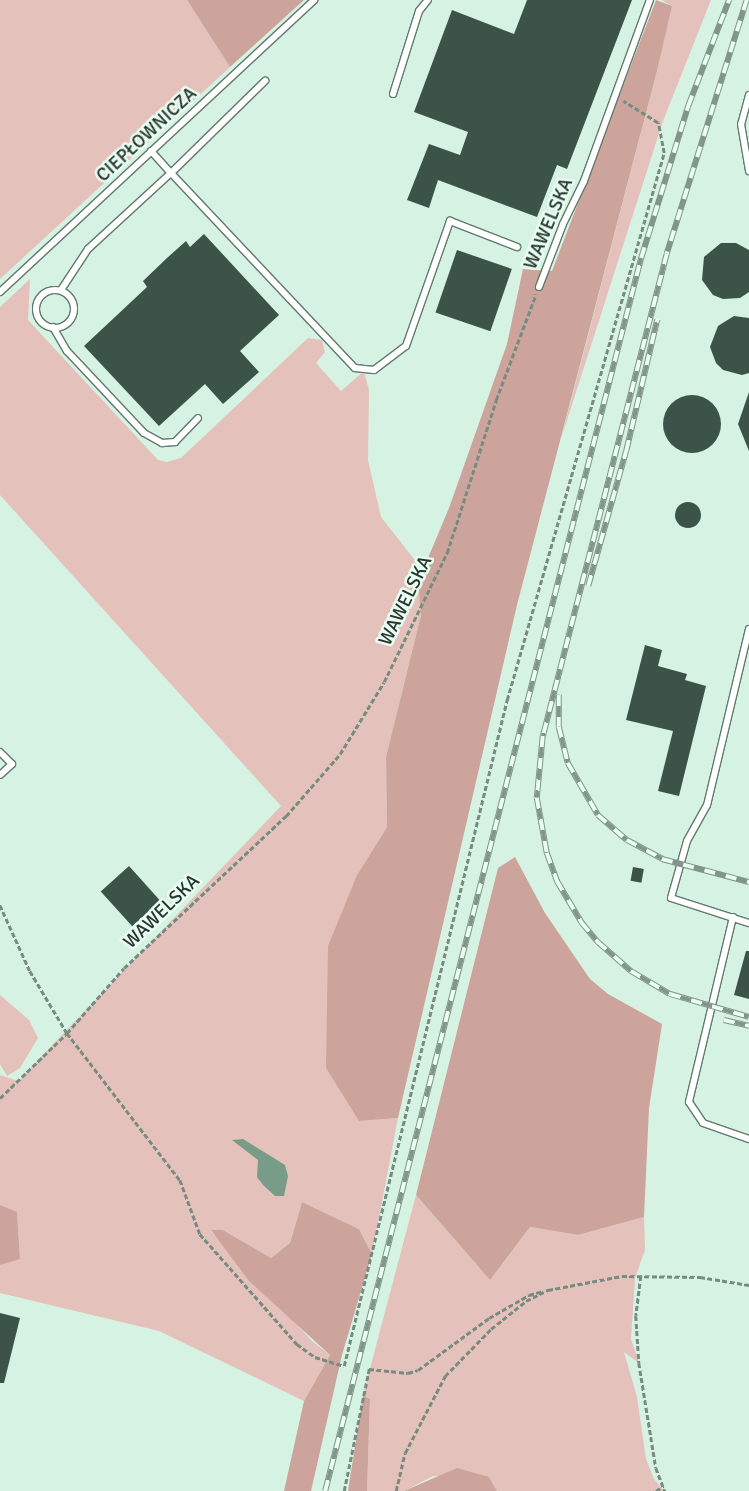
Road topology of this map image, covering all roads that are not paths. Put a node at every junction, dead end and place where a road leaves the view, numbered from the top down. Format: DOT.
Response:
graph roads {
  1 [pos="314,0"];
  2 [pos="428,0"];
  3 [pos="650,0"];
  4 [pos="265,81"];
  5 [pos="393,94"];
  6 [pos="749,95"];
  7 [pos="151,151"];
  8 [pos="749,172"];
  9 [pos="171,173"];
  10 [pos="517,247"];
  11 [pos="539,287"];
  12 [pos="60,290"];
  13 [pos="0,292"];
  14 [pos="53,327"];
  15 [pos="198,418"];
  16 [pos="749,630"];
  17 [pos="0,752"];
  18 [pos="0,775"];
  19 [pos="733,917"];
  20 [pos="749,923"];
  21 [pos="749,1139"];
  1 -- 7 [label="lane, CIEPŁOWNICZA"];
  2 -- 5 [label="lane"];
  3 -- 11 [label="lane, WAWELSKA"];
  4 -- 9 [label="lane"];
  6 -- 8 [label="lane"];
  7 -- 9 [label="lane"];
  7 -- 13 [label="lane, CIEPŁOWNICZA"];
  9 -- 10 [label="lane"];
  9 -- 12 [label="lane"];
  12 -- 14 [label="lane"];
  12 -- 14 [label="lane"];
  14 -- 15 [label="lane"];
  16 -- 19 [label="lane"];
  17 -- 18 [label="lane"];
  19 -- 20 [label="lane"];
  19 -- 21 [label="lane"];
}
